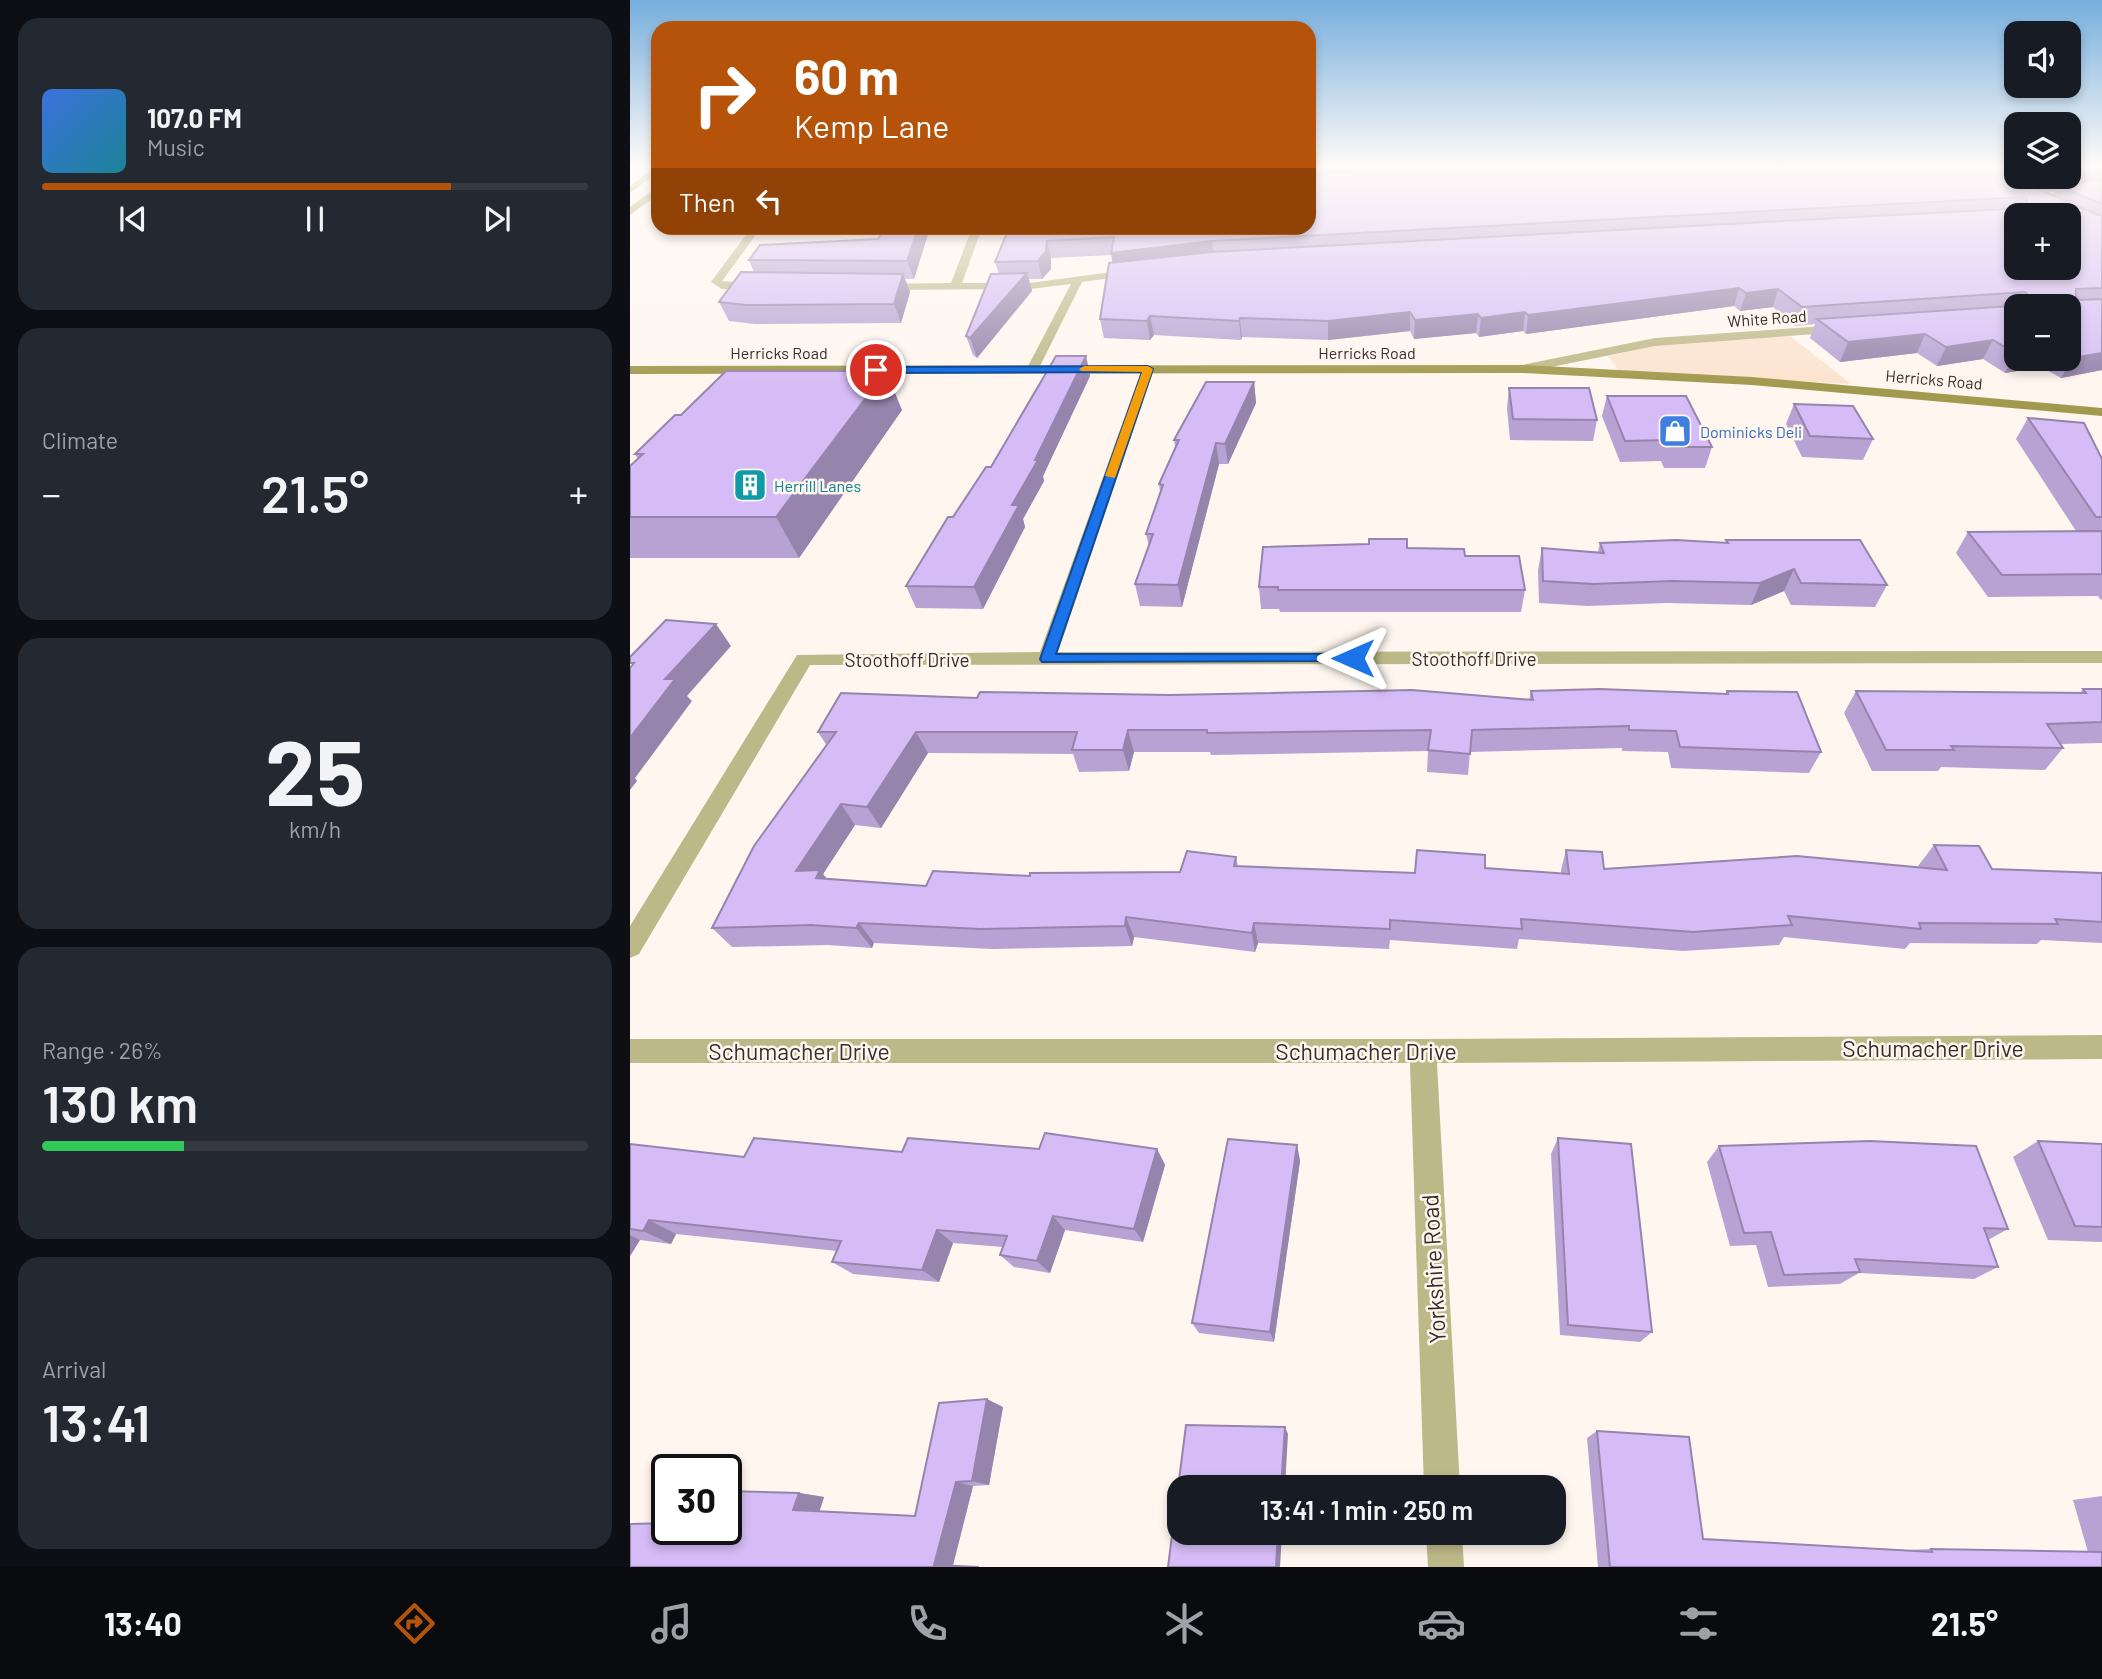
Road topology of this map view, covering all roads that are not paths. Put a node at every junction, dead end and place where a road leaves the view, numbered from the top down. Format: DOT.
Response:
graph roads {
  1 [pos="746,241"];
  2 [pos="972,241"];
  3 [pos="1144,271"];
  4 [pos="1078,280"];
  5 [pos="771,287"];
  6 [pos="867,287"];
  7 [pos="955,287"];
  8 [pos="1850,328"];
  9 [pos="1148,369"];
  10 [pos="1522,369"];
  11 [pos="630,370"];
  12 [pos="1032,370"];
  13 [pos="2102,412"];
  14 [pos="2102,657"];
  15 [pos="1047,659"];
  16 [pos="630,947"];
  17 [pos="2102,1047"];
  18 [pos="630,1051"];
  19 [pos="1423,1051"];
  20 [pos="1441,1475"];
  21 [pos="1445,1545"];
  22 [pos="1446,1567"];
  1 -- 5 [label="street"];
  2 -- 7 [label="street"];
  3 -- 4 [label="street"];
  4 -- 7 [label="street"];
  4 -- 12 [label="street"];
  6 -- 7 [label="street"];
  8 -- 10 [label="street, White Road"];
  9 -- 10 [label="main road, Herricks Road"];
  9 -- 12 [label="main road, Herricks Road"];
  9 -- 15 [label="street"];
  10 -- 13 [label="main road, Herricks Road"];
  11 -- 12 [label="main road, Herricks Road"];
  14 -- 15 [label="street, Stoothoff Drive"];
  15 -- 16 [label="street, Stoothoff Drive"];
  17 -- 19 [label="street, Schumacher Drive"];
  18 -- 19 [label="street, Schumacher Drive"];
  19 -- 20 [label="street, Yorkshire Road"];
  21 -- 22 [label="street"];
}
